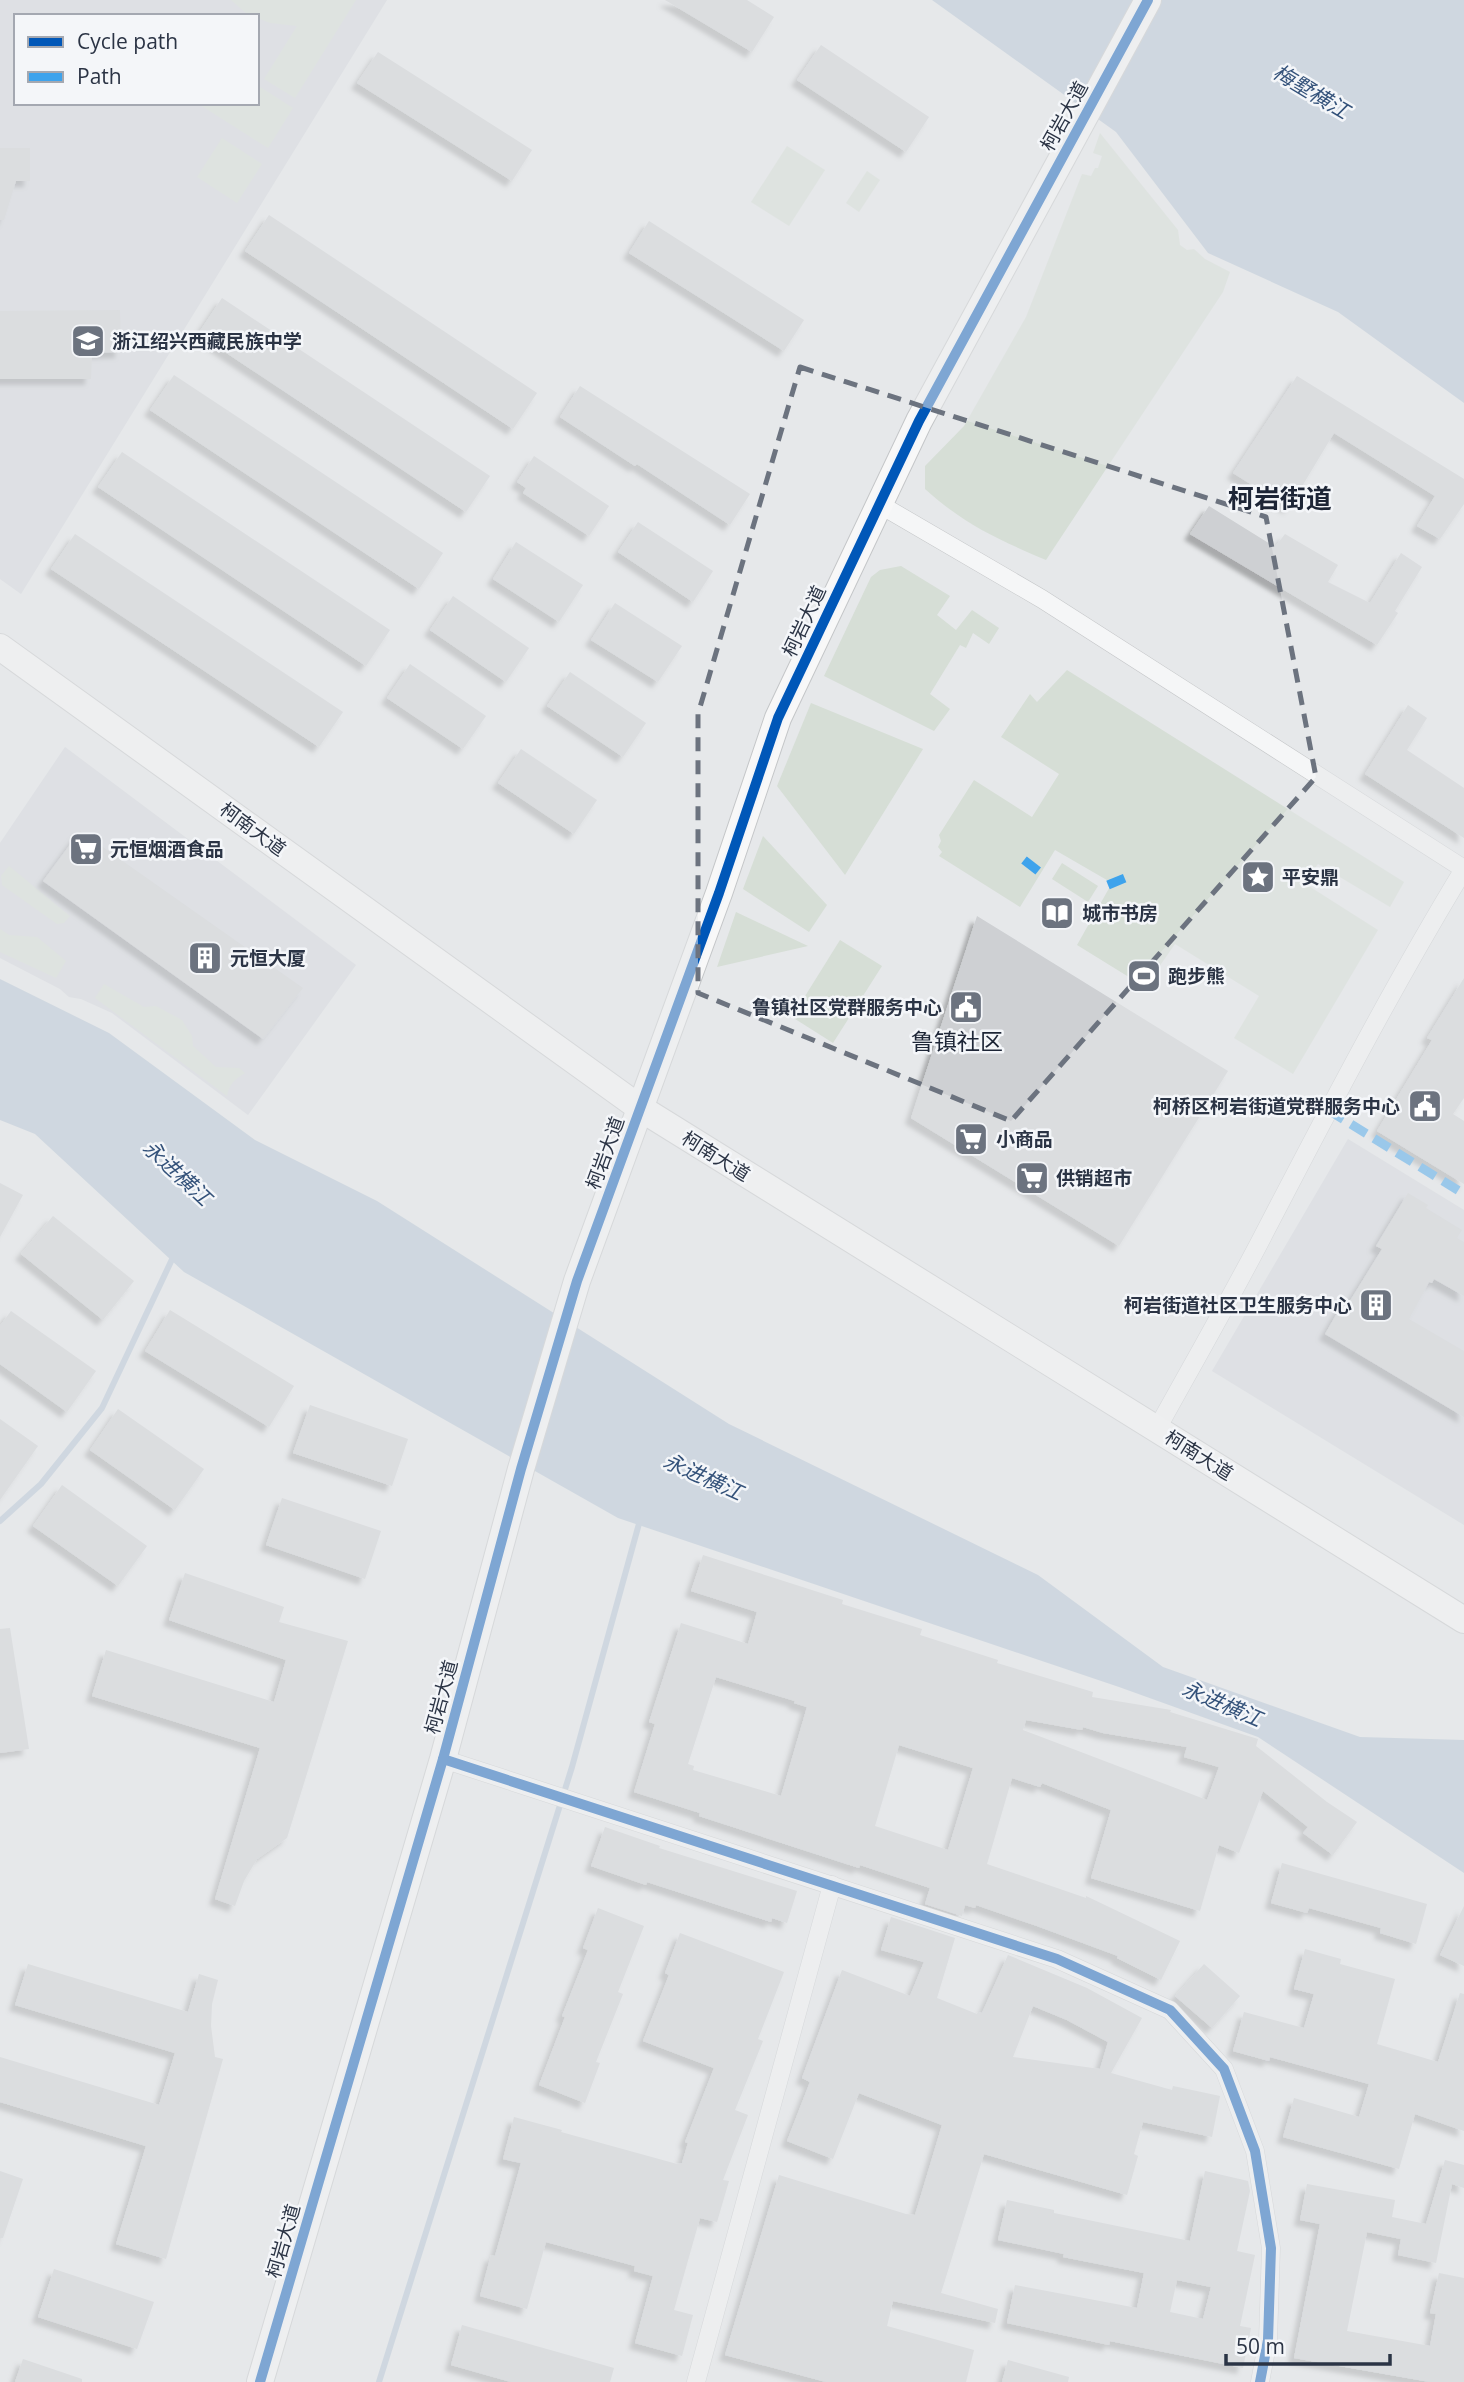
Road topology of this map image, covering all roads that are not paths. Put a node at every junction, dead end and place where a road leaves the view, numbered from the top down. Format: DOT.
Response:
graph roads {
  1 [pos="1148,0"];
  2 [pos="880,504"];
  3 [pos="0,647"];
  4 [pos="1464,869"];
  5 [pos="640,1108"];
  6 [pos="1157,1429"];
  7 [pos="1464,1620"];
  8 [pos="443,1759"];
  9 [pos="832,1885"];
  10 [pos="260,2382"];
  11 [pos="696,2382"];
  12 [pos="1260,2382"];
  1 -- 2 [label="street, 柯岩大道"];
  2 -- 4 [label="street"];
  2 -- 5 [label="street, 柯岩大道"];
  3 -- 5 [label="street, 柯南大道"];
  4 -- 6 [label="street"];
  5 -- 6 [label="street, 柯南大道"];
  5 -- 8 [label="street, 柯岩大道"];
  6 -- 7 [label="street, 柯南大道"];
  8 -- 9 [label="street"];
  8 -- 10 [label="street, 柯岩大道"];
  9 -- 11 [label="street"];
  9 -- 12 [label="street"];
}
